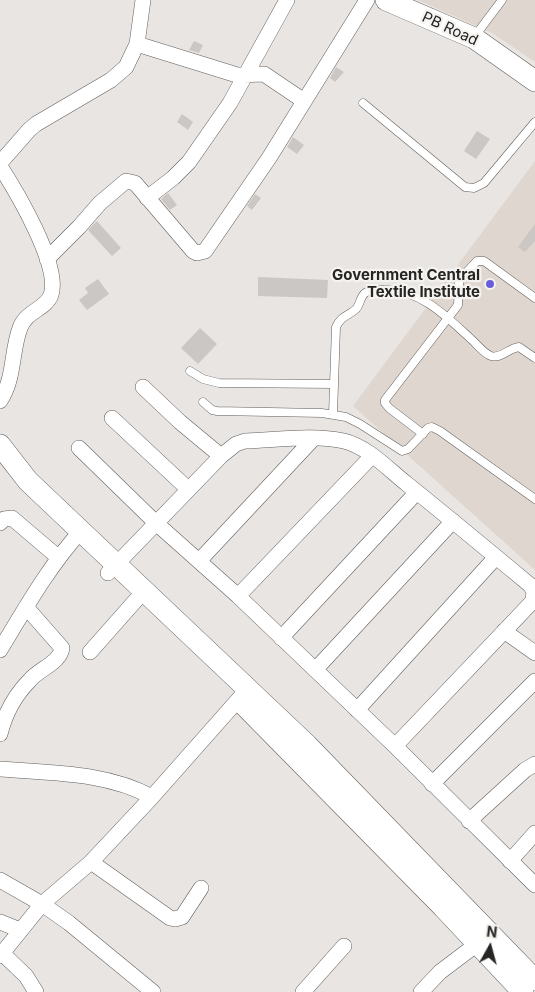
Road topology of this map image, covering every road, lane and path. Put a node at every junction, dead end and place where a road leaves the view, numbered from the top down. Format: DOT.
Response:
graph roads {
  1 [pos="143,0"];
  2 [pos="287,0"];
  3 [pos="367,0"];
  4 [pos="386,0"];
  5 [pos="502,0"];
  6 [pos="474,38"];
  7 [pos="137,44"];
  8 [pos="244,76"];
  9 [pos="535,80"];
  10 [pos="304,102"];
  11 [pos="363,103"];
  12 [pos="535,122"];
  13 [pos="0,165"];
  14 [pos="147,198"];
  15 [pos="47,259"];
  16 [pos="535,298"];
  17 [pos="448,319"];
  18 [pos="535,358"];
  19 [pos="190,371"];
  20 [pos="334,384"];
  21 [pos="143,387"];
  22 [pos="0,401"];
  23 [pos="203,402"];
  24 [pos="333,414"];
  25 [pos="112,418"];
  26 [pos="423,434"];
  27 [pos="314,438"];
  28 [pos="0,445"];
  29 [pos="79,448"];
  30 [pos="221,456"];
  31 [pos="372,456"];
  32 [pos="0,464"];
  33 [pos="188,490"];
  34 [pos="417,492"];
  35 [pos="535,499"];
  36 [pos="453,521"];
  37 [pos="156,523"];
  38 [pos="0,524"];
  39 [pos="77,536"];
  40 [pos="496,557"];
  41 [pos="59,558"];
  42 [pos="199,561"];
  43 [pos="112,569"];
  44 [pos="238,596"];
  45 [pos="146,605"];
  46 [pos="26,607"];
  47 [pos="504,630"];
  48 [pos="282,638"];
  49 [pos="0,650"];
  50 [pos="90,652"];
  51 [pos="535,654"];
  52 [pos="315,670"];
  53 [pos="535,681"];
  54 [pos="244,694"];
  55 [pos="357,710"];
  56 [pos="0,734"];
  57 [pos="395,746"];
  58 [pos="535,764"];
  59 [pos="0,769"];
  60 [pos="432,784"];
  61 [pos="152,797"];
  62 [pos="469,821"];
  63 [pos="535,833"];
  64 [pos="510,861"];
  65 [pos="91,862"];
  66 [pos="0,880"];
  67 [pos="535,885"];
  68 [pos="201,888"];
  69 [pos="42,904"];
  70 [pos="0,922"];
  71 [pos="20,930"];
  72 [pos="484,939"];
  73 [pos="344,946"];
  74 [pos="1,955"];
  75 [pos="535,980"];
  76 [pos="36,992"];
  77 [pos="153,992"];
  78 [pos="303,992"];
  79 [pos="421,992"];
  80 [pos="523,992"];
  1 -- 7 [label="street"];
  2 -- 8 [label="street"];
  3 -- 10 [label="street"];
  4 -- 6 [label="street, PB Road"];
  5 -- 6 [label="lane"];
  6 -- 9 [label="street, PB Road"];
  7 -- 8 [label="street"];
  7 -- 13 [label="street"];
  8 -- 10 [label="street"];
  8 -- 14 [label="street"];
  10 -- 14 [label="street"];
  11 -- 12 [label="lane"];
  13 -- 15 [label="street"];
  14 -- 15 [label="street"];
  15 -- 22 [label="street"];
  16 -- 17 [label="lane"];
  17 -- 18 [label="lane"];
  17 -- 20 [label="lane"];
  17 -- 26 [label="lane"];
  19 -- 20 [label="lane"];
  20 -- 24 [label="lane"];
  21 -- 30 [label="street"];
  23 -- 24 [label="lane"];
  24 -- 26 [label="lane"];
  25 -- 33 [label="street"];
  26 -- 35 [label="lane"];
  27 -- 30 [label="street"];
  27 -- 31 [label="street"];
  27 -- 42 [label="street"];
  28 -- 39 [label="street"];
  29 -- 37 [label="street"];
  30 -- 33 [label="street"];
  31 -- 34 [label="street"];
  31 -- 44 [label="street"];
  32 -- 39 [label="street"];
  33 -- 37 [label="street"];
  34 -- 36 [label="street"];
  34 -- 48 [label="street"];
  36 -- 40 [label="street"];
  36 -- 52 [label="street"];
  37 -- 42 [label="street"];
  37 -- 43 [label="street"];
  38 -- 41 [label="street"];
  39 -- 41 [label="street"];
  39 -- 43 [label="street"];
  40 -- 47 [label="street"];
  40 -- 55 [label="street"];
  41 -- 46 [label="street"];
  42 -- 44 [label="street"];
  43 -- 45 [label="street"];
  44 -- 48 [label="street"];
  45 -- 50 [label="street"];
  45 -- 54 [label="street"];
  46 -- 49 [label="street"];
  46 -- 56 [label="street"];
  47 -- 51 [label="street"];
  47 -- 57 [label="street"];
  48 -- 52 [label="street"];
  52 -- 55 [label="street"];
  53 -- 60 [label="street"];
  54 -- 61 [label="street"];
  54 -- 72 [label="street"];
  55 -- 57 [label="street"];
  57 -- 60 [label="street"];
  58 -- 62 [label="street"];
  59 -- 61 [label="street"];
  60 -- 62 [label="street"];
  61 -- 65 [label="street"];
  62 -- 64 [label="street"];
  63 -- 64 [label="street"];
  64 -- 67 [label="street"];
  65 -- 68 [label="street"];
  65 -- 69 [label="street"];
  66 -- 69 [label="street"];
  69 -- 71 [label="street"];
  69 -- 77 [label="street"];
  70 -- 71 [label="street"];
  71 -- 74 [label="street"];
  72 -- 75 [label="street"];
  72 -- 79 [label="street"];
  72 -- 80 [label="street"];
  73 -- 78 [label="street"];
  74 -- 76 [label="street"];
}
